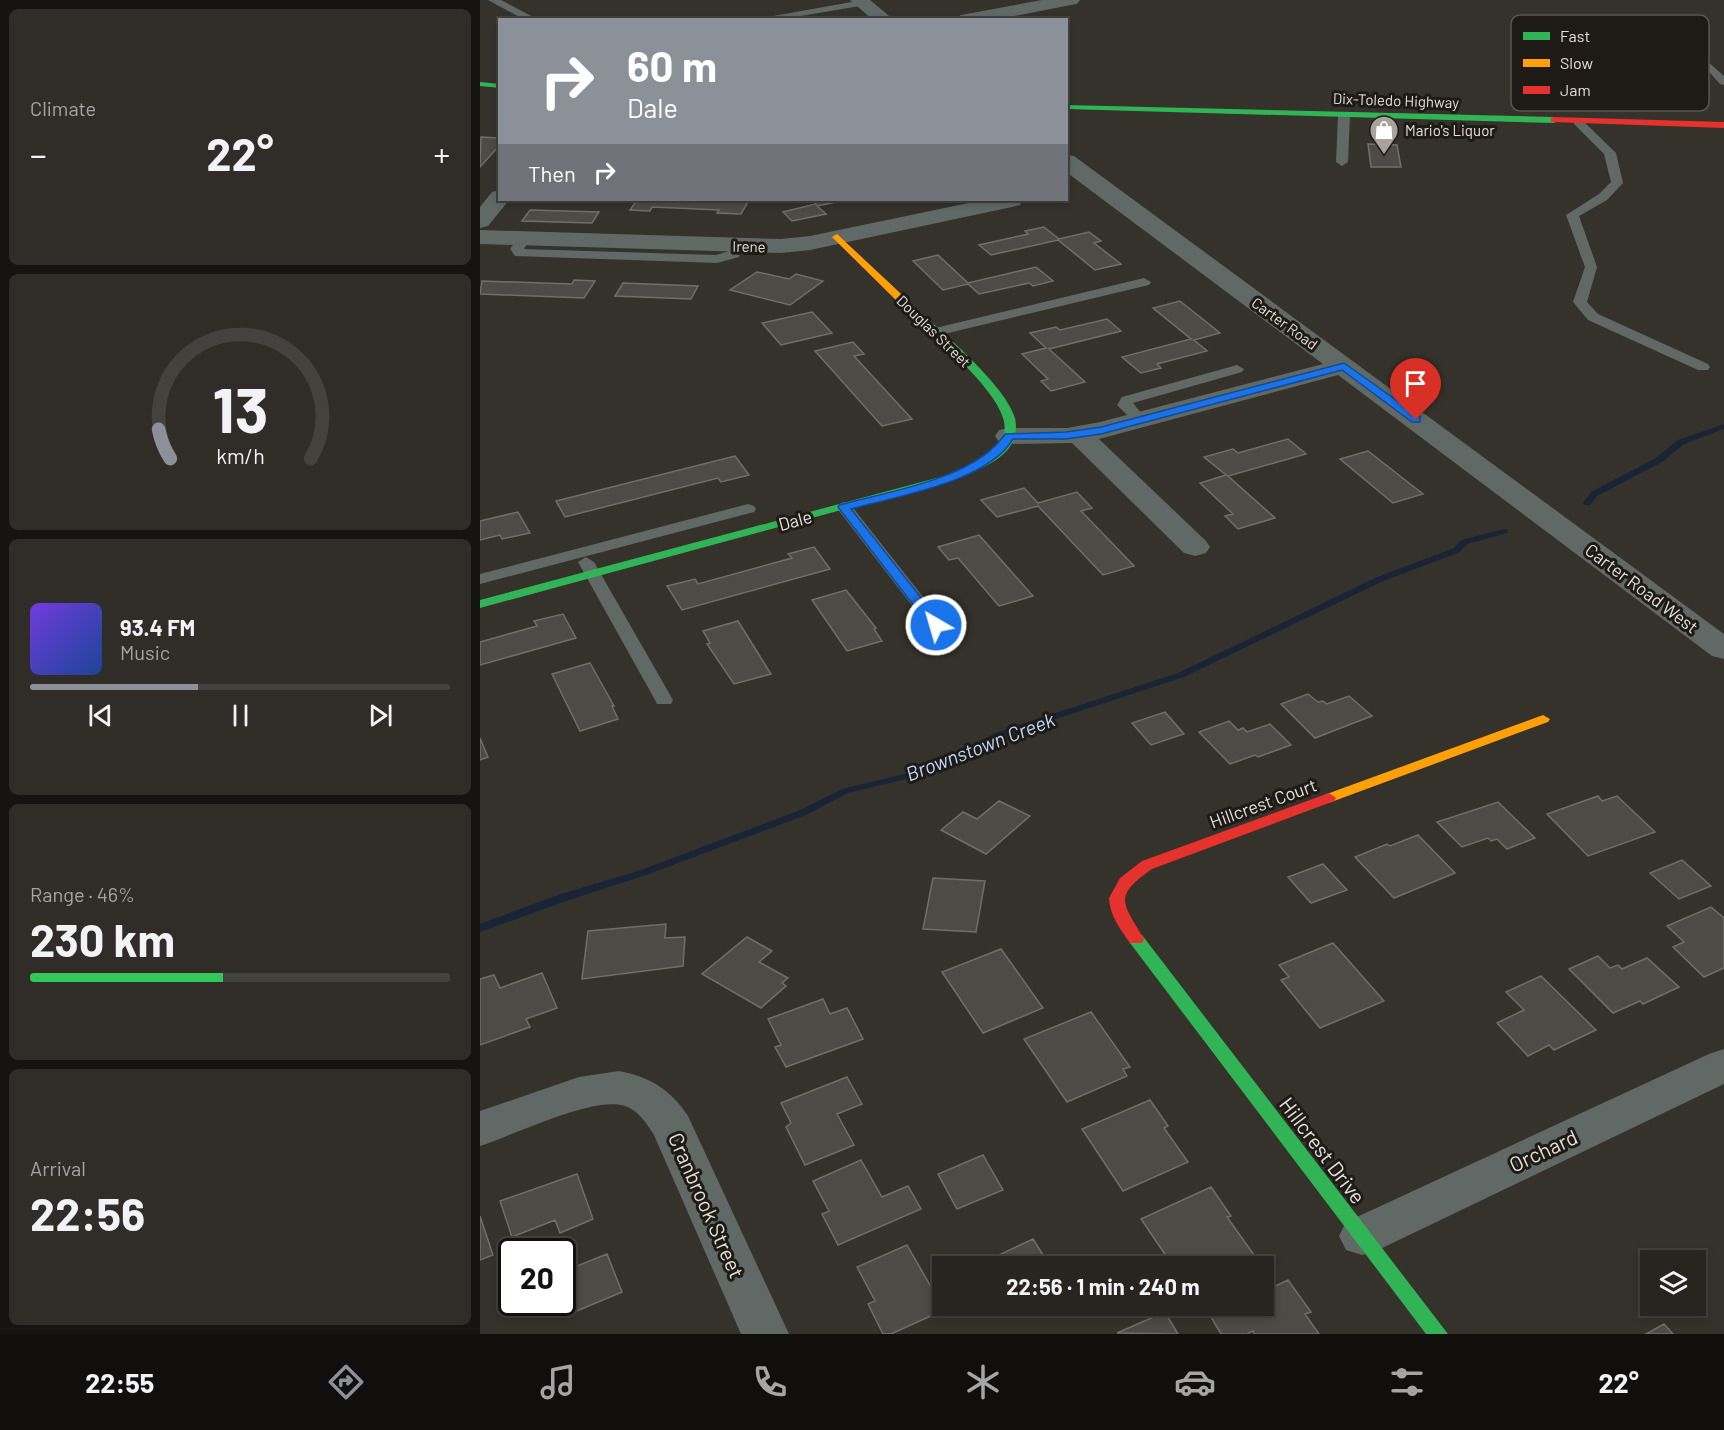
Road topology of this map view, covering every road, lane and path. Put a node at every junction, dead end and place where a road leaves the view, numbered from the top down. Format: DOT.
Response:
graph roads {
  1 [pos="493,0"];
  2 [pos="1071,0"];
  3 [pos="861,2"];
  4 [pos="530,18"];
  5 [pos="767,18"];
  6 [pos="882,18"];
  7 [pos="973,18"];
  8 [pos="1709,66"];
  9 [pos="1724,82"];
  10 [pos="480,84"];
  11 [pos="498,86"];
  12 [pos="1068,107"];
  13 [pos="1344,115"];
  14 [pos="1578,122"];
  15 [pos="1724,126"];
  16 [pos="1068,162"];
  17 [pos="1342,162"];
  18 [pos="1094,182"];
  19 [pos="1068,188"];
  20 [pos="498,199"];
  21 [pos="895,201"];
  22 [pos="1007,201"];
  23 [pos="917,220"];
  24 [pos="480,221"];
  25 [pos="480,237"];
  26 [pos="837,237"];
  27 [pos="1144,282"];
  28 [pos="936,332"];
  29 [pos="1344,366"];
  30 [pos="1703,367"];
  31 [pos="1237,369"];
  32 [pos="1140,420"];
  33 [pos="1078,435"];
  34 [pos="1009,436"];
  35 [pos="844,507"];
  36 [pos="748,509"];
  37 [pos="1560,527"];
  38 [pos="1194,547"];
  39 [pos="581,552"];
  40 [pos="594,573"];
  41 [pos="480,579"];
  42 [pos="480,604"];
  43 [pos="936,625"];
  44 [pos="1724,649"];
  45 [pos="664,700"];
  46 [pos="1543,719"];
  47 [pos="1175,992"];
  48 [pos="1724,1065"];
  49 [pos="480,1129"];
  50 [pos="1362,1236"];
  51 [pos="765,1334"];
  52 [pos="1438,1334"];
  1 -- 4 [label="lane"];
  2 -- 7 [label="street"];
  3 -- 5 [label="lane"];
  3 -- 6 [label="street"];
  8 -- 9 [label="lane"];
  10 -- 11 [label="street"];
  12 -- 13 [label="street, Dix-Toledo Highway"];
  13 -- 14 [label="street, Dix-Toledo Highway"];
  13 -- 17 [label="lane"];
  14 -- 15 [label="street, Dix-Toledo Highway"];
  14 -- 30 [label="lane"];
  16 -- 18 [label="street, Carter Road"];
  18 -- 19 [label="street"];
  18 -- 29 [label="street, Carter Road"];
  20 -- 24 [label="street"];
  21 -- 23 [label="street"];
  22 -- 23 [label="street, Irene"];
  23 -- 26 [label="street, Irene"];
  25 -- 26 [label="street, Irene"];
  26 -- 28 [label="street, Douglas Street"];
  27 -- 28 [label="lane"];
  28 -- 34 [label="street, Douglas Street"];
  29 -- 32 [label="street"];
  29 -- 37 [label="street, Carter Road"];
  31 -- 32 [label="lane"];
  32 -- 33 [label="street"];
  33 -- 34 [label="street"];
  33 -- 38 [label="street"];
  34 -- 35 [label="street, Dale"];
  35 -- 40 [label="street, Dale"];
  35 -- 43 [label="lane"];
  36 -- 39 [label="lane"];
  37 -- 44 [label="street, Carter Road West"];
  39 -- 40 [label="lane"];
  39 -- 41 [label="lane"];
  40 -- 42 [label="street, Dale"];
  40 -- 45 [label="lane"];
  46 -- 47 [label="street, Hillcrest Court"];
  47 -- 50 [label="street, Hillcrest Drive"];
  48 -- 50 [label="street, Orchard"];
  49 -- 51 [label="street, Cranbrook Street"];
  50 -- 52 [label="street, Hillcrest Drive"];
}
